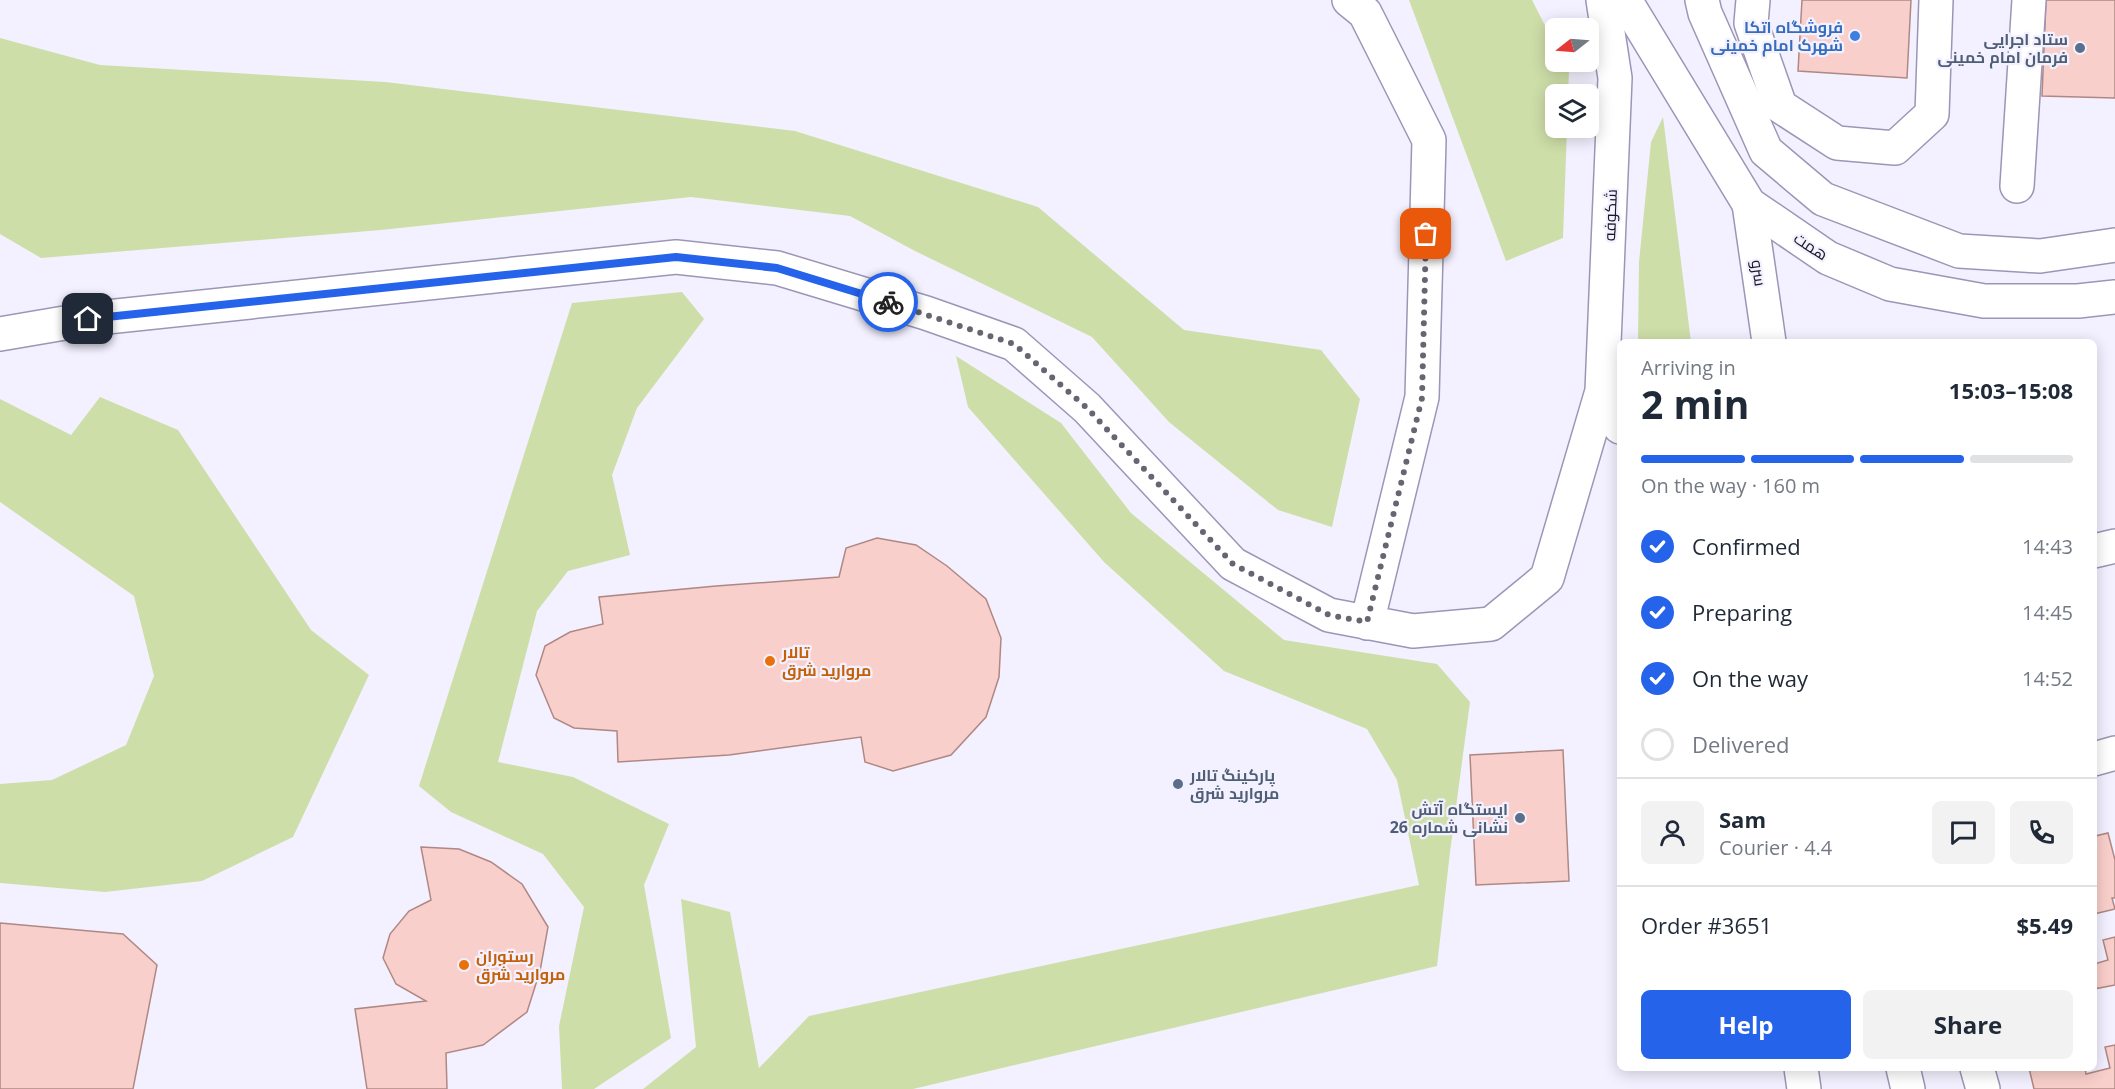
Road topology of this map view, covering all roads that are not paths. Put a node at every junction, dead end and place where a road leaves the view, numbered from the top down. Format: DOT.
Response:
graph roads {
  1 [pos="1349,0"];
  2 [pos="1603,0"];
  3 [pos="1625,0"];
  4 [pos="1702,0"];
  5 [pos="1753,0"];
  6 [pos="1936,0"];
  7 [pos="2029,0"];
  8 [pos="2017,186"];
  9 [pos="1749,204"];
  10 [pos="2115,245"];
  11 [pos="2115,297"];
  12 [pos="0,334"];
  13 [pos="1769,339"];
  14 [pos="1602,391"];
  15 [pos="1617,421"];
  16 [pos="2115,546"];
  17 [pos="2097,550"];
  18 [pos="1367,622"];
  19 [pos="2115,753"];
  20 [pos="2097,758"];
  21 [pos="1802,1071"];
  22 [pos="1904,1071"];
  23 [pos="1978,1071"];
  24 [pos="1804,1089"];
  25 [pos="1908,1089"];
  26 [pos="1983,1089"];
  1 -- 18 [label="street"];
  2 -- 14 [label="street, شکوفه"];
  3 -- 9 [label="street, همت"];
  4 -- 10 [label="street"];
  5 -- 6 [label="street"];
  7 -- 8 [label="street"];
  9 -- 11 [label="street, همت"];
  9 -- 13 [label="street, سرو"];
  12 -- 18 [label="street"];
  14 -- 15 [label="street, شکوفه"];
  14 -- 18 [label="street"];
  16 -- 17 [label="street"];
  19 -- 20 [label="street"];
  21 -- 24 [label="street"];
  22 -- 25 [label="street"];
  23 -- 26 [label="street"];
}
